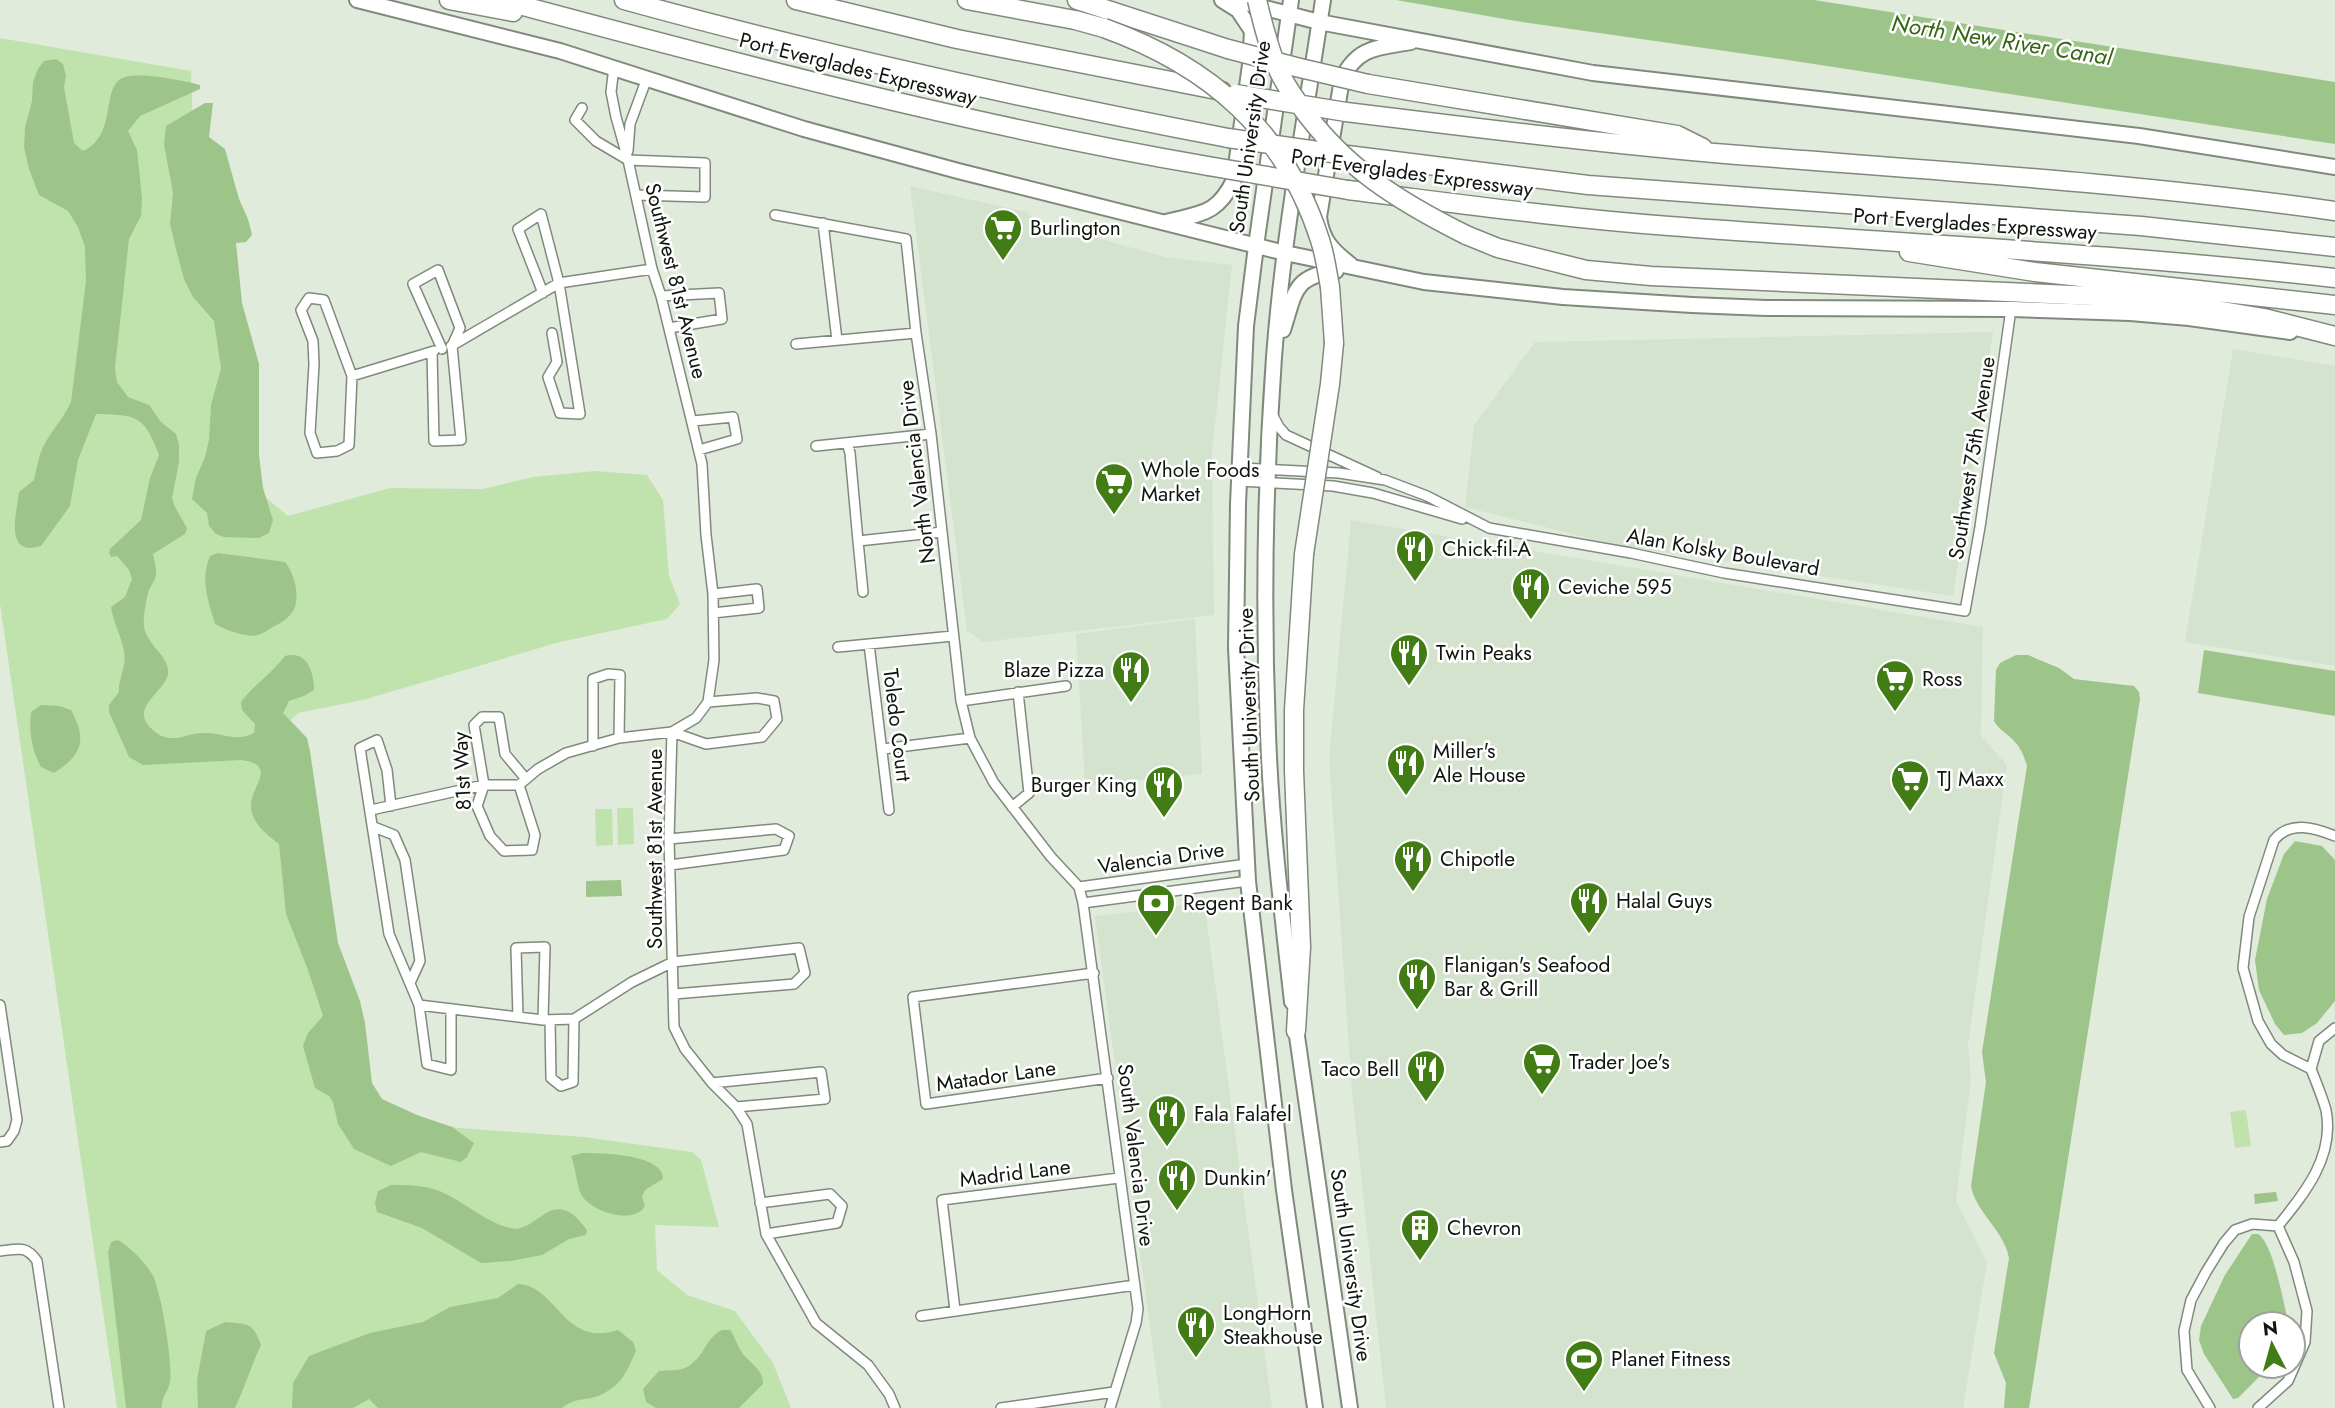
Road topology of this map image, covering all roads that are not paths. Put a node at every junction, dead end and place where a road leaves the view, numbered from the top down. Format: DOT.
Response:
graph roads {
  1 [pos="357,0"];
  2 [pos="449,0"];
  3 [pos="501,0"];
  4 [pos="624,0"];
  5 [pos="796,0"];
  6 [pos="967,0"];
  7 [pos="1077,0"];
  8 [pos="1222,0"];
  9 [pos="1234,0"];
  10 [pos="1256,0"];
  11 [pos="1323,0"];
  12 [pos="1289,7"];
  13 [pos="1319,22"];
  14 [pos="616,31"];
  15 [pos="1419,41"];
  16 [pos="614,67"];
  17 [pos="647,78"];
  18 [pos="582,108"];
  19 [pos="1713,153"];
  20 [pos="628,160"];
  21 [pos="2335,167"];
  22 [pos="636,195"];
  23 [pos="2335,211"];
  24 [pos="775,215"];
  25 [pos="823,223"];
  26 [pos="1161,223"];
  27 [pos="1791,234"];
  28 [pos="1256,246"];
  29 [pos="2335,247"];
  30 [pos="1285,253"];
  31 [pos="1355,268"];
  32 [pos="652,269"];
  33 [pos="2335,278"];
  34 [pos="559,283"];
  35 [pos="543,293"];
  36 [pos="661,296"];
  37 [pos="2335,304"];
  38 [pos="2011,309"];
  39 [pos="669,328"];
  40 [pos="916,333"];
  41 [pos="552,334"];
  42 [pos="2335,337"];
  43 [pos="837,340"];
  44 [pos="796,344"];
  45 [pos="447,347"];
  46 [pos="432,352"];
  47 [pos="1274,356"];
  48 [pos="352,376"];
  49 [pos="1271,412"];
  50 [pos="693,421"];
  51 [pos="931,434"];
  52 [pos="846,443"];
  53 [pos="816,446"];
  54 [pos="699,450"];
  55 [pos="1239,474"];
  56 [pos="1268,475"];
  57 [pos="1385,480"];
  58 [pos="1477,523"];
  59 [pos="942,532"];
  60 [pos="859,541"];
  61 [pos="863,592"];
  62 [pos="713,594"];
  63 [pos="1965,611"];
  64 [pos="713,613"];
  65 [pos="953,636"];
  66 [pos="869,644"];
  67 [pos="838,647"];
  68 [pos="1066,686"];
  69 [pos="1018,692"];
  70 [pos="961,701"];
  71 [pos="708,702"];
  72 [pos="672,732"];
  73 [pos="619,738"];
  74 [pos="970,738"];
  75 [pos="593,746"];
  76 [pos="883,749"];
  77 [pos="522,782"];
  78 [pos="484,785"];
  79 [pos="391,806"];
  80 [pos="1012,807"];
  81 [pos="371,810"];
  82 [pos="889,810"];
  83 [pos="374,827"];
  84 [pos="2335,836"];
  85 [pos="669,839"];
  86 [pos="1247,864"];
  87 [pos="670,865"];
  88 [pos="1248,881"];
  89 [pos="1079,887"];
  90 [pos="1083,903"];
  91 [pos="673,962"];
  92 [pos="1094,973"];
  93 [pos="410,983"];
  94 [pos="674,994"];
  95 [pos="0,1005"];
  96 [pos="419,1005"];
  97 [pos="451,1009"];
  98 [pos="518,1017"];
  99 [pos="574,1019"];
  100 [pos="547,1020"];
  101 [pos="2335,1028"];
  102 [pos="1296,1031"];
  103 [pos="2311,1069"];
  104 [pos="1108,1078"];
  105 [pos="712,1083"];
  106 [pos="736,1107"];
  107 [pos="0,1142"];
  108 [pos="1119,1178"];
  109 [pos="760,1203"];
  110 [pos="2278,1226"];
  111 [pos="766,1234"];
  112 [pos="0,1251"];
  113 [pos="1135,1285"];
  114 [pos="955,1310"];
  115 [pos="921,1316"];
  116 [pos="1114,1392"];
  117 [pos="1079,1397"];
  118 [pos="59,1408"];
  119 [pos="895,1408"];
  120 [pos="1001,1408"];
  121 [pos="1081,1408"];
  122 [pos="1110,1408"];
  123 [pos="1315,1408"];
  124 [pos="1350,1408"];
  125 [pos="2210,1408"];
  126 [pos="2258,1408"];
  1 -- 16 [label="main road"];
  2 -- 14 [label="highway"];
  3 -- 14 [label="highway, Port Everglades Expressway"];
  4 -- 29 [label="highway, bridge"];
  5 -- 19 [label="highway, bridge"];
  6 -- 102 [label="highway, bridge"];
  7 -- 19 [label="highway, bridge"];
  8 -- 26 [label="main road"];
  9 -- 12 [label="main road"];
  10 -- 42 [label="highway, bridge"];
  11 -- 13 [label="main road, South University Drive"];
  12 -- 13 [label="main road"];
  12 -- 28 [label="main road, South University Drive"];
  13 -- 15 [label="main road"];
  13 -- 30 [label="main road, South University Drive"];
  14 -- 27 [label="highway, Port Everglades Expressway, bridge"];
  15 -- 21 [label="main road"];
  15 -- 31 [label="main road"];
  16 -- 17 [label="main road"];
  16 -- 20 [label="street, Southwest 81st Avenue"];
  17 -- 20 [label="street, Southwest 81st Avenue"];
  17 -- 26 [label="main road"];
  18 -- 20 [label="street"];
  19 -- 23 [label="highway"];
  20 -- 22 [label="street, Southwest 81st Avenue"];
  20 -- 22 [label="street"];
  22 -- 32 [label="street, Southwest 81st Avenue"];
  24 -- 25 [label="street"];
  25 -- 40 [label="street, North Valencia Drive"];
  25 -- 43 [label="street"];
  26 -- 28 [label="main road"];
  27 -- 33 [label="highway, Port Everglades Expressway"];
  27 -- 37 [label="highway"];
  28 -- 30 [label="main road"];
  28 -- 55 [label="main road, South University Drive"];
  30 -- 31 [label="main road"];
  30 -- 47 [label="main road, South University Drive"];
  31 -- 38 [label="main road"];
  31 -- 47 [label="main road"];
  32 -- 34 [label="street"];
  32 -- 36 [label="street, Southwest 81st Avenue"];
  34 -- 35 [label="street"];
  34 -- 35 [label="street"];
  34 -- 41 [label="street"];
  35 -- 45 [label="street"];
  36 -- 39 [label="street, Southwest 81st Avenue"];
  36 -- 39 [label="street"];
  38 -- 42 [label="main road"];
  38 -- 63 [label="street, Southwest 75th Avenue"];
  39 -- 50 [label="street, Southwest 81st Avenue"];
  40 -- 43 [label="street"];
  40 -- 51 [label="street, North Valencia Drive"];
  43 -- 44 [label="street"];
  45 -- 45 [label="street"];
  45 -- 46 [label="street"];
  45 -- 46 [label="street"];
  46 -- 48 [label="street"];
  47 -- 49 [label="main road, South University Drive"];
  48 -- 48 [label="street"];
  49 -- 56 [label="main road, South University Drive"];
  49 -- 57 [label="street"];
  50 -- 54 [label="street, Southwest 81st Avenue"];
  50 -- 54 [label="street"];
  51 -- 52 [label="street"];
  51 -- 59 [label="street, North Valencia Drive"];
  52 -- 53 [label="street"];
  52 -- 60 [label="street"];
  54 -- 62 [label="street, Southwest 81st Avenue"];
  55 -- 56 [label="street, Alan Kolsky Boulevard"];
  55 -- 56 [label="street, Alan Kolsky Boulevard"];
  55 -- 86 [label="main road, South University Drive"];
  56 -- 57 [label="street, Alan Kolsky Boulevard"];
  56 -- 58 [label="street, Alan Kolsky Boulevard"];
  56 -- 102 [label="main road, South University Drive"];
  57 -- 58 [label="street, Alan Kolsky Boulevard"];
  58 -- 63 [label="street, Alan Kolsky Boulevard"];
  59 -- 60 [label="street"];
  59 -- 65 [label="street, North Valencia Drive"];
  60 -- 61 [label="street"];
  62 -- 64 [label="street, Southwest 81st Avenue"];
  62 -- 64 [label="street"];
  64 -- 71 [label="street, Southwest 81st Avenue"];
  65 -- 66 [label="street, Toledo Court"];
  65 -- 70 [label="street, North Valencia Drive"];
  66 -- 67 [label="street, Toledo Court"];
  66 -- 76 [label="street, Toledo Court"];
  68 -- 69 [label="street"];
  69 -- 70 [label="street"];
  69 -- 80 [label="street"];
  70 -- 74 [label="street, North Valencia Drive"];
  71 -- 72 [label="street, Southwest 81st Avenue"];
  71 -- 72 [label="street"];
  72 -- 73 [label="street"];
  72 -- 85 [label="street, Southwest 81st Avenue"];
  73 -- 75 [label="street"];
  73 -- 75 [label="street"];
  74 -- 76 [label="street"];
  74 -- 80 [label="street, North Valencia Drive"];
  75 -- 77 [label="street"];
  76 -- 82 [label="street, Toledo Court"];
  77 -- 78 [label="street"];
  77 -- 78 [label="street, 81st Way"];
  77 -- 78 [label="street, 81st Way"];
  78 -- 79 [label="street"];
  79 -- 81 [label="street"];
  79 -- 81 [label="street"];
  80 -- 89 [label="street, North Valencia Drive"];
  81 -- 83 [label="street"];
  83 -- 93 [label="street"];
  83 -- 93 [label="street"];
  84 -- 103 [label="street"];
  85 -- 87 [label="street, Southwest 81st Avenue"];
  85 -- 87 [label="street"];
  86 -- 88 [label="main road, South University Drive"];
  86 -- 89 [label="street, Valencia Drive"];
  87 -- 91 [label="street, Southwest 81st Avenue"];
  88 -- 90 [label="street, Valencia Drive"];
  88 -- 123 [label="main road, South University Drive"];
  89 -- 90 [label="street, North Valencia Drive"];
  90 -- 92 [label="street, South Valencia Drive"];
  91 -- 94 [label="street, Southwest 81st Avenue"];
  91 -- 94 [label="street"];
  91 -- 99 [label="street"];
  92 -- 104 [label="street, South Valencia Drive"];
  92 -- 104 [label="street, Matador Lane"];
  93 -- 96 [label="street"];
  94 -- 105 [label="street, Southwest 81st Avenue"];
  95 -- 107 [label="street"];
  96 -- 97 [label="street"];
  96 -- 97 [label="street"];
  97 -- 98 [label="street"];
  98 -- 100 [label="street"];
  98 -- 100 [label="street"];
  99 -- 100 [label="street"];
  99 -- 100 [label="street"];
  101 -- 103 [label="street"];
  102 -- 124 [label="main road, South University Drive"];
  103 -- 110 [label="street"];
  104 -- 108 [label="street, South Valencia Drive"];
  105 -- 106 [label="street, Southwest 81st Avenue"];
  105 -- 106 [label="street"];
  106 -- 109 [label="street, Southwest 81st Avenue"];
  108 -- 113 [label="street, South Valencia Drive"];
  108 -- 114 [label="street, Madrid Lane"];
  109 -- 111 [label="street, Southwest 81st Avenue"];
  109 -- 111 [label="street"];
  110 -- 125 [label="street"];
  110 -- 126 [label="street"];
  111 -- 119 [label="street, Southwest 81st Avenue"];
  112 -- 118 [label="street"];
  113 -- 114 [label="street"];
  113 -- 116 [label="street, South Valencia Drive"];
  114 -- 115 [label="street"];
  116 -- 117 [label="street"];
  116 -- 122 [label="street, South Valencia Drive"];
  117 -- 120 [label="street"];
  117 -- 121 [label="street"];
}
